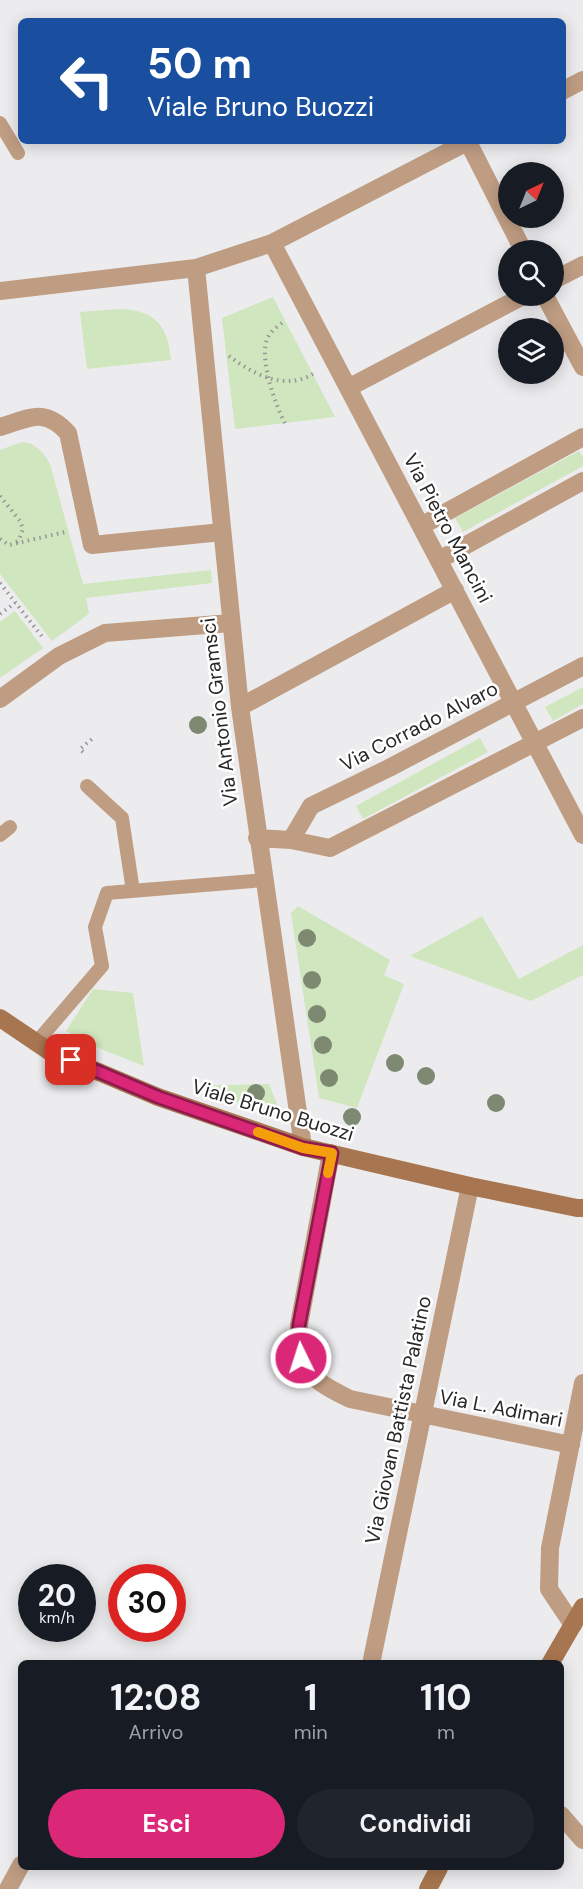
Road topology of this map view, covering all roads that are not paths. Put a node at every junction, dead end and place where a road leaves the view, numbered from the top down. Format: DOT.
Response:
graph roads {
  1 [pos="583,80"];
  2 [pos="566,89"];
  3 [pos="0,123"];
  4 [pos="463,144"];
  5 [pos="470,144"];
  6 [pos="18,153"];
  7 [pos="518,240"];
  8 [pos="272,243"];
  9 [pos="583,265"];
  10 [pos="196,268"];
  11 [pos="564,275"];
  12 [pos="0,291"];
  13 [pos="504,306"];
  14 [pos="550,306"];
  15 [pos="583,367"];
  16 [pos="348,388"];
  17 [pos="0,427"];
  18 [pos="583,437"];
  19 [pos="583,481"];
  20 [pos="421,526"];
  21 [pos="222,532"];
  22 [pos="439,560"];
  23 [pos="455,590"];
  24 [pos="231,623"];
  25 [pos="583,666"];
  26 [pos="0,699"];
  27 [pos="514,702"];
  28 [pos="240,707"];
  29 [pos="583,718"];
  30 [pos="535,743"];
  31 [pos="87,786"];
  32 [pos="583,835"];
  33 [pos="257,838"];
  34 [pos="291,840"];
  35 [pos="264,880"];
  36 [pos="133,891"];
  37 [pos="0,1018"];
  38 [pos="36,1043"];
  39 [pos="303,1148"];
  40 [pos="332,1153"];
  41 [pos="470,1186"];
  42 [pos="583,1208"];
  43 [pos="583,1383"];
  44 [pos="422,1415"];
  45 [pos="571,1445"];
  46 [pos="583,1606"];
  47 [pos="573,1625"];
  48 [pos="372,1660"];
  49 [pos="552,1660"];
  50 [pos="564,1818"];
  51 [pos="583,1840"];
  52 [pos="18,1870"];
  53 [pos="438,1870"];
  54 [pos="8,1889"];
  55 [pos="428,1889"];
  1 -- 2 [label="street"];
  3 -- 6 [label="lane"];
  4 -- 8 [label="street"];
  5 -- 7 [label="street"];
  8 -- 10 [label="street"];
  8 -- 16 [label="street, Via Pietro Mancini"];
  9 -- 11 [label="street"];
  10 -- 12 [label="street"];
  10 -- 21 [label="street, Via Antonio Gramsci"];
  13 -- 16 [label="street"];
  14 -- 15 [label="street"];
  16 -- 20 [label="street, Via Pietro Mancini"];
  17 -- 21 [label="street"];
  18 -- 20 [label="street"];
  19 -- 22 [label="street"];
  20 -- 22 [label="street, Via Pietro Mancini"];
  21 -- 24 [label="street, Via Antonio Gramsci"];
  22 -- 23 [label="street, Via Pietro Mancini"];
  23 -- 27 [label="street, Via Pietro Mancini"];
  23 -- 28 [label="street"];
  24 -- 26 [label="street"];
  24 -- 28 [label="street, Via Antonio Gramsci"];
  25 -- 27 [label="street, Via Corrado Alvaro"];
  27 -- 30 [label="street, Via Pietro Mancini"];
  27 -- 34 [label="street, Via Corrado Alvaro"];
  28 -- 33 [label="street, Via Antonio Gramsci"];
  29 -- 30 [label="street"];
  30 -- 32 [label="street, Via Pietro Mancini"];
  30 -- 34 [label="street"];
  31 -- 36 [label="lane"];
  33 -- 34 [label="street"];
  33 -- 35 [label="street, Via Antonio Gramsci"];
  35 -- 36 [label="lane"];
  35 -- 39 [label="street, Via Antonio Gramsci"];
  36 -- 38 [label="lane"];
  37 -- 38 [label="main road, Viale Bruno Buozzi"];
  38 -- 39 [label="main road, Viale Bruno Buozzi"];
  39 -- 40 [label="main road, Viale Bruno Buozzi"];
  40 -- 41 [label="main road, Viale Bruno Buozzi"];
  40 -- 44 [label="street, Via L. Adimari"];
  41 -- 42 [label="main road, Viale Bruno Buozzi"];
  41 -- 44 [label="street, Via Giovan Battista Palatino"];
  43 -- 45 [label="street, Via L. Adimari"];
  44 -- 45 [label="street, Via L. Adimari"];
  44 -- 48 [label="street, Via Giovan Battista Palatino"];
  45 -- 47 [label="street, Via L. Adimari"];
  46 -- 47 [label="main road"];
  47 -- 49 [label="main road"];
  50 -- 51 [label="street"];
  52 -- 54 [label="street"];
  53 -- 55 [label="main road"];
}
